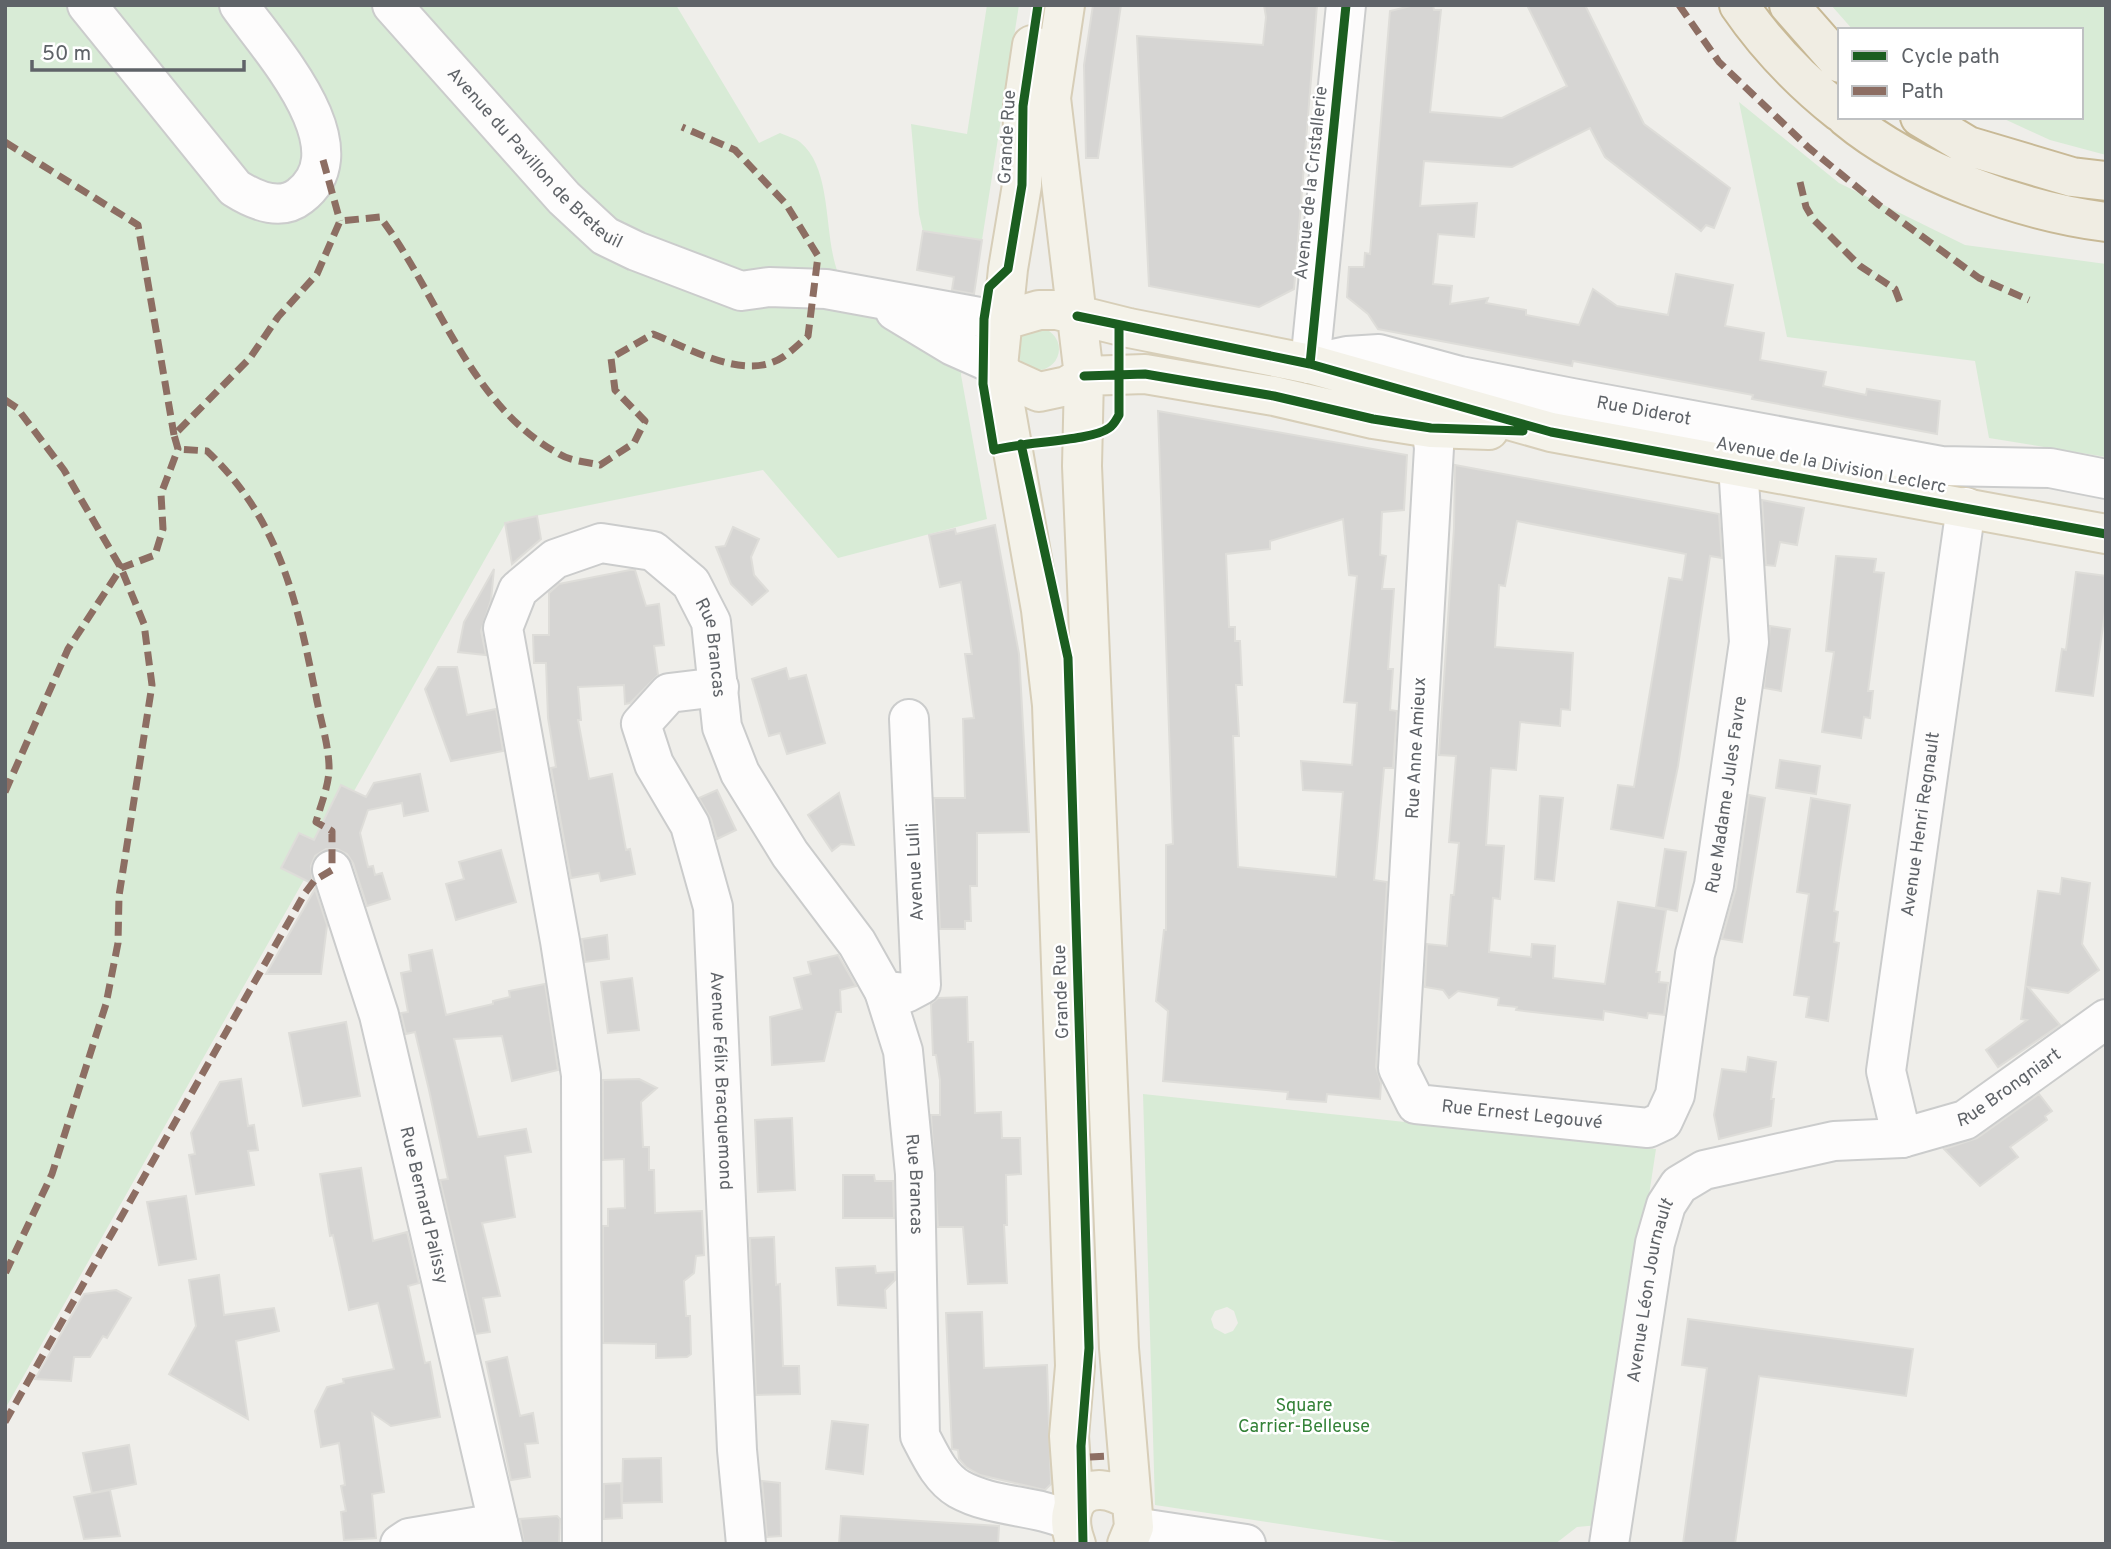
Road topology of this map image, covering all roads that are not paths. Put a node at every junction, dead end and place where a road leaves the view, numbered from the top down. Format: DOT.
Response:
graph roads {
  1 [pos="86,5"];
  2 [pos="239,5"];
  3 [pos="392,5"];
  4 [pos="1038,5"];
  5 [pos="1065,5"];
  6 [pos="1346,5"];
  7 [pos="1739,5"];
  8 [pos="1789,5"];
  9 [pos="1838,61"];
  10 [pos="1838,111"];
  11 [pos="1848,119"];
  12 [pos="1923,119"];
  13 [pos="2106,181"];
  14 [pos="2106,222"];
  15 [pos="878,300"];
  16 [pos="1077,316"];
  17 [pos="1001,321"];
  18 [pos="1310,364"];
  19 [pos="998,366"];
  20 [pos="1084,376"];
  21 [pos="1274,396"];
  22 [pos="1343,414"];
  23 [pos="1431,428"];
  24 [pos="1550,432"];
  25 [pos="1738,464"];
  26 [pos="2106,479"];
  27 [pos="1966,507"];
  28 [pos="2106,534"];
  29 [pos="719,687"];
  30 [pos="909,719"];
  31 [pos="332,870"];
  32 [pos="884,991"];
  33 [pos="2106,1019"];
  34 [pos="1398,1068"];
  35 [pos="1663,1121"];
  36 [pos="1902,1138"];
  37 [pos="1073,1523"];
  38 [pos="1130,1531"];
  39 [pos="500,1533"];
  40 [pos="400,1544"];
  41 [pos="582,1544"];
  42 [pos="746,1544"];
  43 [pos="1246,1544"];
  44 [pos="1609,1544"];
  1 -- 2 [label="street"];
  3 -- 15 [label="street, Avenue du Pavillon de Breteuil"];
  4 -- 17 [label="main road, Grande Rue"];
  5 -- 16 [label="main road"];
  6 -- 18 [label="street, Avenue de la Cristallerie"];
  7 -- 10 [label="highway"];
  8 -- 9 [label="highway"];
  11 -- 14 [label="highway"];
  12 -- 13 [label="highway"];
  15 -- 17 [label="street"];
  15 -- 19 [label="street"];
  16 -- 17 [label="main road"];
  16 -- 18 [label="main road, Avenue de la Division Leclerc"];
  16 -- 20 [label="main road"];
  17 -- 19 [label="main road, Grande Rue"];
  18 -- 21 [label="main road"];
  18 -- 22 [label="street"];
  18 -- 24 [label="main road, Avenue de la Division Leclerc"];
  18 -- 26 [label="street, Rue Diderot"];
  19 -- 20 [label="main road"];
  19 -- 37 [label="main road, Grande Rue"];
  20 -- 21 [label="main road, Avenue de la Division Leclerc"];
  20 -- 38 [label="main road"];
  21 -- 22 [label="main road, Avenue de la Division Leclerc"];
  22 -- 23 [label="main road, Avenue de la Division Leclerc"];
  23 -- 24 [label="main road, Avenue de la Division Leclerc"];
  23 -- 34 [label="street, Rue Anne Amieux"];
  24 -- 25 [label="main road, Avenue de la Division Leclerc"];
  25 -- 27 [label="main road, Avenue de la Division Leclerc"];
  25 -- 35 [label="street, Rue Madame Jules Favre"];
  27 -- 28 [label="main road, Avenue de la Division Leclerc"];
  27 -- 36 [label="street, Avenue Henri Regnault"];
  29 -- 32 [label="street, Rue Brancas"];
  29 -- 41 [label="street, Rue Brancas"];
  29 -- 42 [label="street, Avenue Félix Bracquemond"];
  30 -- 32 [label="street, Avenue Lulli"];
  31 -- 39 [label="street, Rue Bernard Palissy"];
  32 -- 37 [label="street, Rue Brancas"];
  33 -- 36 [label="street, Rue Brongniart"];
  34 -- 35 [label="street, Rue Ernest Legouvé"];
  36 -- 44 [label="street, Avenue Léon Journault"];
  37 -- 38 [label="main road"];
  38 -- 43 [label="street"];
  39 -- 40 [label="street"];
}
